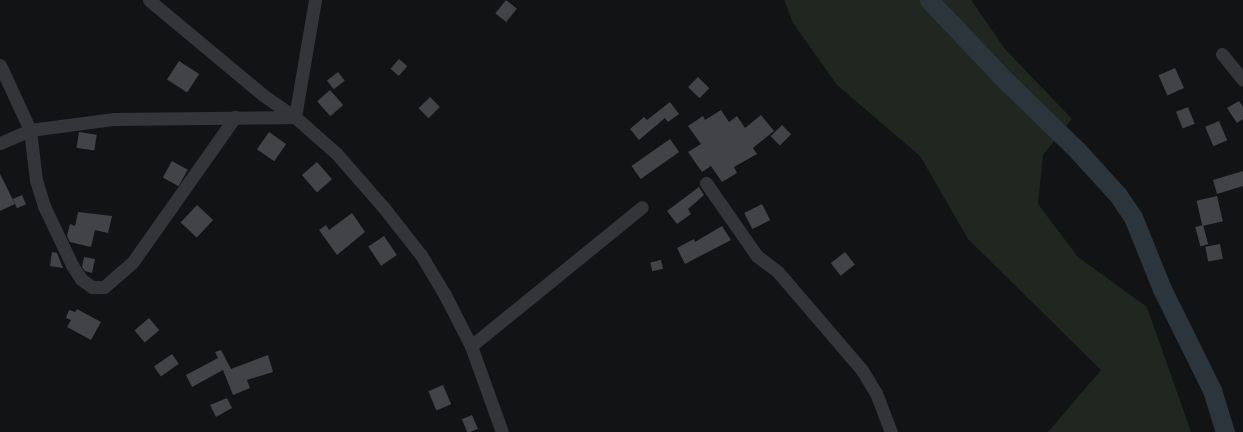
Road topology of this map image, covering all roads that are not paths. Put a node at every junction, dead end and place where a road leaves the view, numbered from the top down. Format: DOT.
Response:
graph roads {
  1 [pos="149,0"];
  2 [pos="315,0"];
  3 [pos="1222,54"];
  4 [pos="0,65"];
  5 [pos="1243,80"];
  6 [pos="235,117"];
  7 [pos="295,117"];
  8 [pos="30,130"];
  9 [pos="0,143"];
  10 [pos="706,183"];
  11 [pos="642,207"];
  12 [pos="471,346"];
  13 [pos="502,432"];
  14 [pos="891,432"];
  1 -- 7 [label="street"];
  2 -- 7 [label="street"];
  3 -- 5 [label="street"];
  4 -- 8 [label="street"];
  6 -- 7 [label="street"];
  6 -- 8 [label="street"];
  6 -- 8 [label="street"];
  7 -- 12 [label="street"];
  8 -- 9 [label="street"];
  10 -- 14 [label="street"];
  11 -- 12 [label="street"];
  12 -- 13 [label="street"];
}
